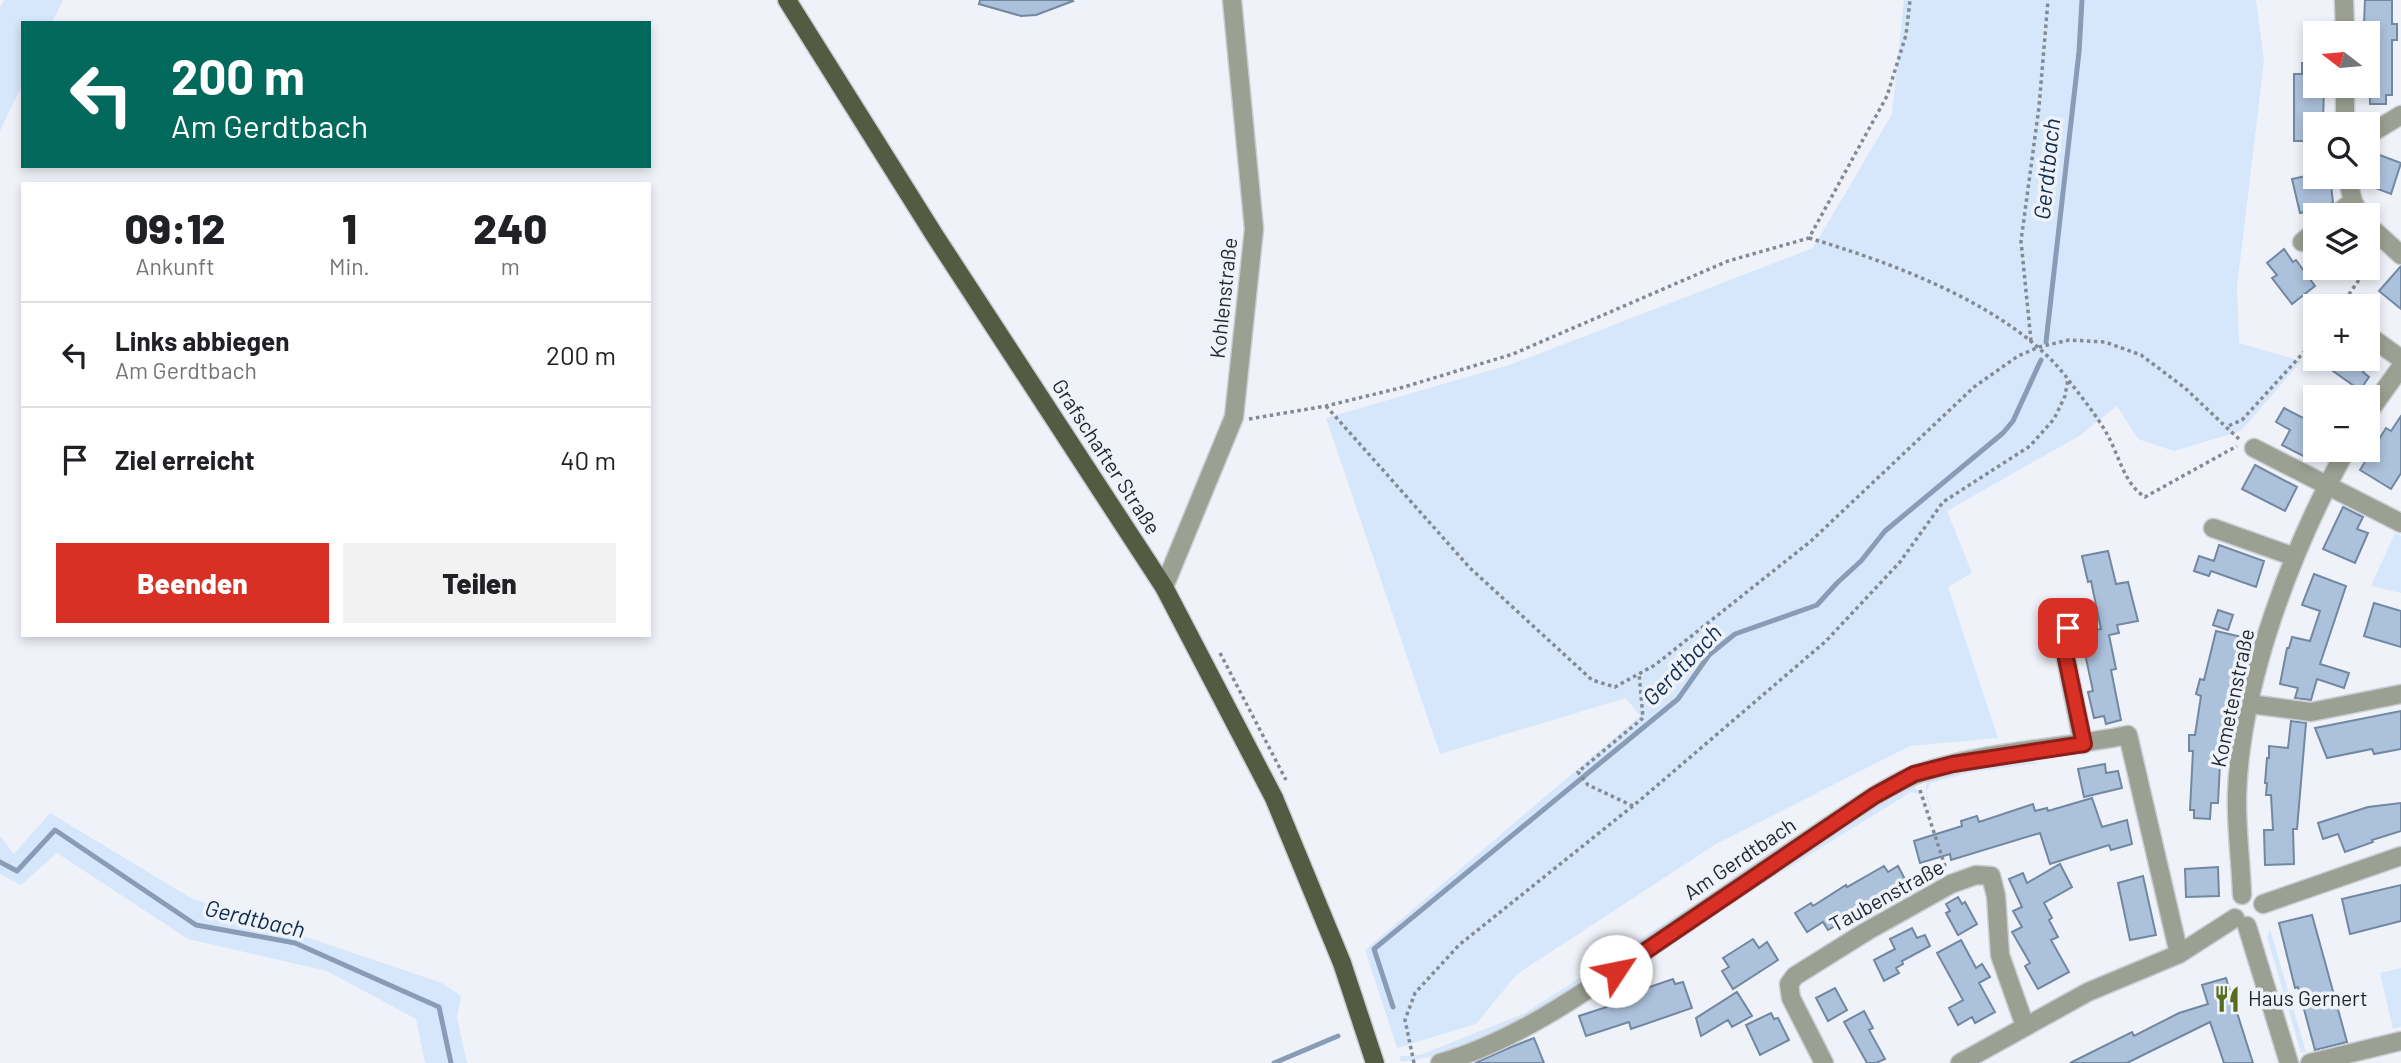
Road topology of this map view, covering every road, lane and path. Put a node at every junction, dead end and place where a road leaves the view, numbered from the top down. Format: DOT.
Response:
graph roads {
  1 [pos="787,0"];
  2 [pos="1232,0"];
  3 [pos="1910,0"];
  4 [pos="2048,0"];
  5 [pos="2344,0"];
  6 [pos="2345,21"];
  7 [pos="2401,115"];
  8 [pos="2380,128"];
  9 [pos="2380,236"];
  10 [pos="1809,238"];
  11 [pos="2401,255"];
  12 [pos="2031,341"];
  13 [pos="2380,344"];
  14 [pos="2039,347"];
  15 [pos="2303,353"];
  16 [pos="2401,359"];
  17 [pos="2401,367"];
  18 [pos="2068,379"];
  19 [pos="2380,397"];
  20 [pos="1326,406"];
  21 [pos="1234,417"];
  22 [pos="2226,427"];
  23 [pos="2254,448"];
  24 [pos="2339,462"];
  25 [pos="2326,486"];
  26 [pos="2401,523"];
  27 [pos="2213,528"];
  28 [pos="2295,557"];
  29 [pos="1164,587"];
  30 [pos="2073,611"];
  31 [pos="1639,673"];
  32 [pos="2401,694"];
  33 [pos="2250,704"];
  34 [pos="2084,744"];
  35 [pos="1914,774"];
  36 [pos="1633,806"];
  37 [pos="2401,856"];
  38 [pos="1951,884"];
  39 [pos="2242,895"];
  40 [pos="2263,904"];
  41 [pos="2241,922"];
  42 [pos="2179,954"];
  43 [pos="2025,1026"];
  44 [pos="2401,1041"];
  45 [pos="1375,1063"];
  46 [pos="1414,1063"];
  47 [pos="1440,1063"];
  48 [pos="1824,1063"];
  49 [pos="1960,1063"];
  50 [pos="2289,1063"];
  51 [pos="2311,1063"];
  1 -- 29 [label="main road, Grafschafter Straße"];
  2 -- 21 [label="street, Kohlenstraße"];
  3 -- 10 [label="path"];
  4 -- 12 [label="path"];
  5 -- 6 [label="street"];
  7 -- 8 [label="street"];
  9 -- 11 [label="street"];
  10 -- 12 [label="path"];
  10 -- 20 [label="path"];
  12 -- 14 [label="path"];
  13 -- 16 [label="street"];
  14 -- 18 [label="path"];
  14 -- 22 [label="path"];
  14 -- 31 [label="path"];
  15 -- 22 [label="path"];
  17 -- 19 [label="street"];
  18 -- 22 [label="path"];
  18 -- 36 [label="path"];
  20 -- 21 [label="path"];
  20 -- 31 [label="path"];
  21 -- 29 [label="street, Kohlenstraße"];
  23 -- 25 [label="street"];
  24 -- 25 [label="street, Kometenstraße"];
  25 -- 26 [label="street"];
  25 -- 28 [label="street, Kometenstraße"];
  27 -- 28 [label="street"];
  28 -- 33 [label="street, Kometenstraße"];
  29 -- 45 [label="main road, Grafschafter Straße"];
  30 -- 34 [label="street"];
  31 -- 36 [label="path"];
  32 -- 33 [label="street"];
  33 -- 39 [label="street, Kometenstraße"];
  34 -- 35 [label="street, Am Gerdtbach"];
  34 -- 42 [label="street, Am Gerdtbach"];
  35 -- 38 [label="path"];
  35 -- 47 [label="street, Am Gerdtbach"];
  36 -- 46 [label="path"];
  37 -- 40 [label="street"];
  38 -- 43 [label="street, Taubenstraße"];
  38 -- 48 [label="street, Taubenstraße"];
  39 -- 40 [label="street"];
  39 -- 41 [label="street"];
  40 -- 41 [label="street"];
  41 -- 42 [label="street"];
  41 -- 50 [label="street"];
  42 -- 43 [label="street"];
  43 -- 49 [label="street"];
  44 -- 51 [label="street"];
}
